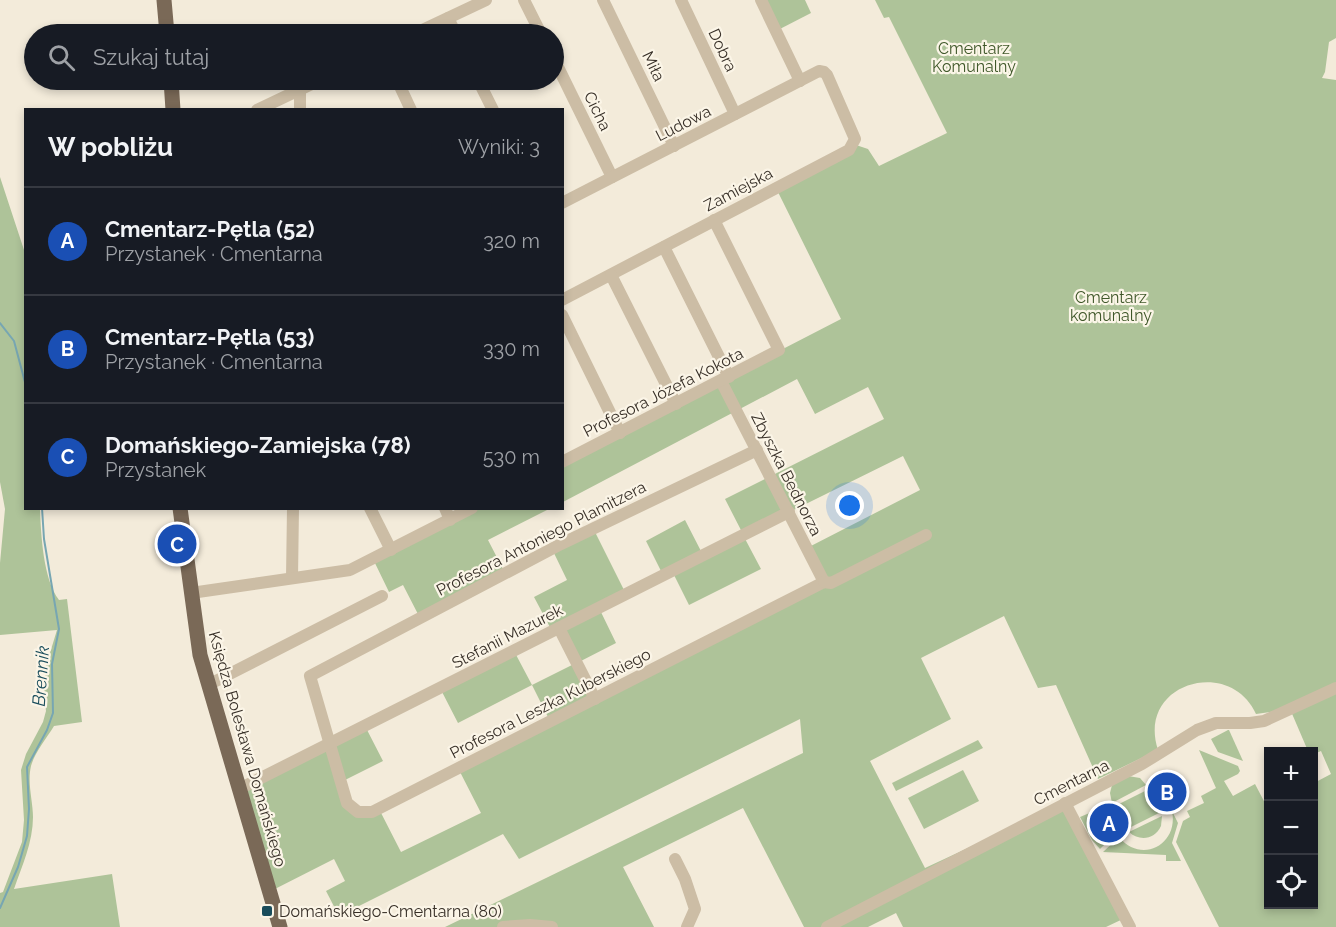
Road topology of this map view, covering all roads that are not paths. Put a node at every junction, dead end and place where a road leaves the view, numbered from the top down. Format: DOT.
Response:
graph roads {
  1 [pos="164,0"];
  2 [pos="486,0"];
  3 [pos="524,0"];
  4 [pos="603,0"];
  5 [pos="681,0"];
  6 [pos="762,0"];
  7 [pos="448,18"];
  8 [pos="166,24"];
  9 [pos="435,24"];
  10 [pos="451,24"];
  11 [pos="536,24"];
  12 [pos="819,71"];
  13 [pos="564,79"];
  14 [pos="800,81"];
  15 [pos="172,90"];
  16 [pos="298,90"];
  17 [pos="300,90"];
  18 [pos="402,90"];
  19 [pos="483,90"];
  20 [pos="173,108"];
  21 [pos="261,108"];
  22 [pos="300,108"];
  23 [pos="410,108"];
  24 [pos="492,108"];
  25 [pos="735,114"];
  26 [pos="674,146"];
  27 [pos="612,177"];
  28 [pos="564,202"];
  29 [pos="714,220"];
  30 [pos="664,247"];
  31 [pos="611,275"];
  32 [pos="564,299"];
  33 [pos="564,319"];
  34 [pos="725,379"];
  35 [pos="676,404"];
  36 [pos="620,432"];
  37 [pos="757,450"];
  38 [pos="564,458"];
  39 [pos="180,510"];
  40 [pos="293,510"];
  41 [pos="371,510"];
  42 [pos="464,510"];
  43 [pos="789,512"];
  44 [pos="447,514"];
  45 [pos="926,535"];
  46 [pos="391,550"];
  47 [pos="292,578"];
  48 [pos="824,582"];
  49 [pos="191,593"];
  50 [pos="382,596"];
  51 [pos="559,628"];
  52 [pos="208,685"];
  53 [pos="1336,688"];
  54 [pos="595,699"];
  55 [pos="329,744"];
  56 [pos="239,789"];
  57 [pos="1065,804"];
  58 [pos="675,859"];
  59 [pos="280,927"];
  60 [pos="503,927"];
  61 [pos="552,927"];
  62 [pos="687,927"];
  63 [pos="826,927"];
  64 [pos="1130,927"];
  1 -- 8 [label="main road"];
  2 -- 7 [label="street"];
  3 -- 11 [label="street"];
  4 -- 26 [label="street, Miła"];
  5 -- 25 [label="street, Dobra"];
  6 -- 14 [label="street"];
  7 -- 9 [label="street"];
  7 -- 10 [label="street"];
  12 -- 14 [label="street, Ludowa"];
  12 -- 29 [label="street, Zamiejska"];
  13 -- 27 [label="street, Cicha"];
  14 -- 25 [label="street, Ludowa"];
  15 -- 20 [label="main road"];
  16 -- 21 [label="street"];
  17 -- 22 [label="street"];
  18 -- 23 [label="street"];
  19 -- 24 [label="street"];
  25 -- 26 [label="street, Ludowa"];
  26 -- 27 [label="street, Ludowa"];
  27 -- 28 [label="street, Ludowa"];
  29 -- 30 [label="street, Zamiejska"];
  29 -- 34 [label="street, Profesora Józefa Kokota"];
  30 -- 31 [label="street, Zamiejska"];
  30 -- 34 [label="street, Zbyszka Bednorza"];
  31 -- 32 [label="street, Zamiejska"];
  31 -- 35 [label="street"];
  33 -- 36 [label="street"];
  34 -- 35 [label="street, Profesora Józefa Kokota"];
  34 -- 37 [label="street, Zbyszka Bednorza"];
  35 -- 36 [label="street, Profesora Józefa Kokota"];
  36 -- 38 [label="street, Profesora Józefa Kokota"];
  37 -- 43 [label="street, Zbyszka Bednorza"];
  37 -- 55 [label="street, Profesora Antoniego Plamitzera"];
  39 -- 49 [label="main road, Księdza Bolesława Domańskiego"];
  40 -- 47 [label="street"];
  41 -- 46 [label="street"];
  42 -- 44 [label="street"];
  43 -- 48 [label="street, Zbyszka Bednorza"];
  43 -- 51 [label="street, Stefanii Mazurek"];
  44 -- 46 [label="street"];
  45 -- 48 [label="street, Profesora Leszka Kuberskiego"];
  46 -- 47 [label="street"];
  47 -- 49 [label="street"];
  48 -- 54 [label="street, Profesora Leszka Kuberskiego"];
  49 -- 52 [label="main road, Księdza Bolesława Domańskiego"];
  50 -- 52 [label="street"];
  51 -- 54 [label="street"];
  51 -- 55 [label="street, Stefanii Mazurek"];
  52 -- 56 [label="main road, Księdza Bolesława Domańskiego"];
  53 -- 57 [label="street, Cmentarna"];
  54 -- 55 [label="street, Profesora Leszka Kuberskiego"];
  55 -- 56 [label="street, Stefanii Mazurek"];
  56 -- 59 [label="main road, Księdza Bolesława Domańskiego"];
  57 -- 63 [label="street, Cmentarna"];
  57 -- 64 [label="street"];
  58 -- 62 [label="street"];
  60 -- 61 [label="street"];
}
